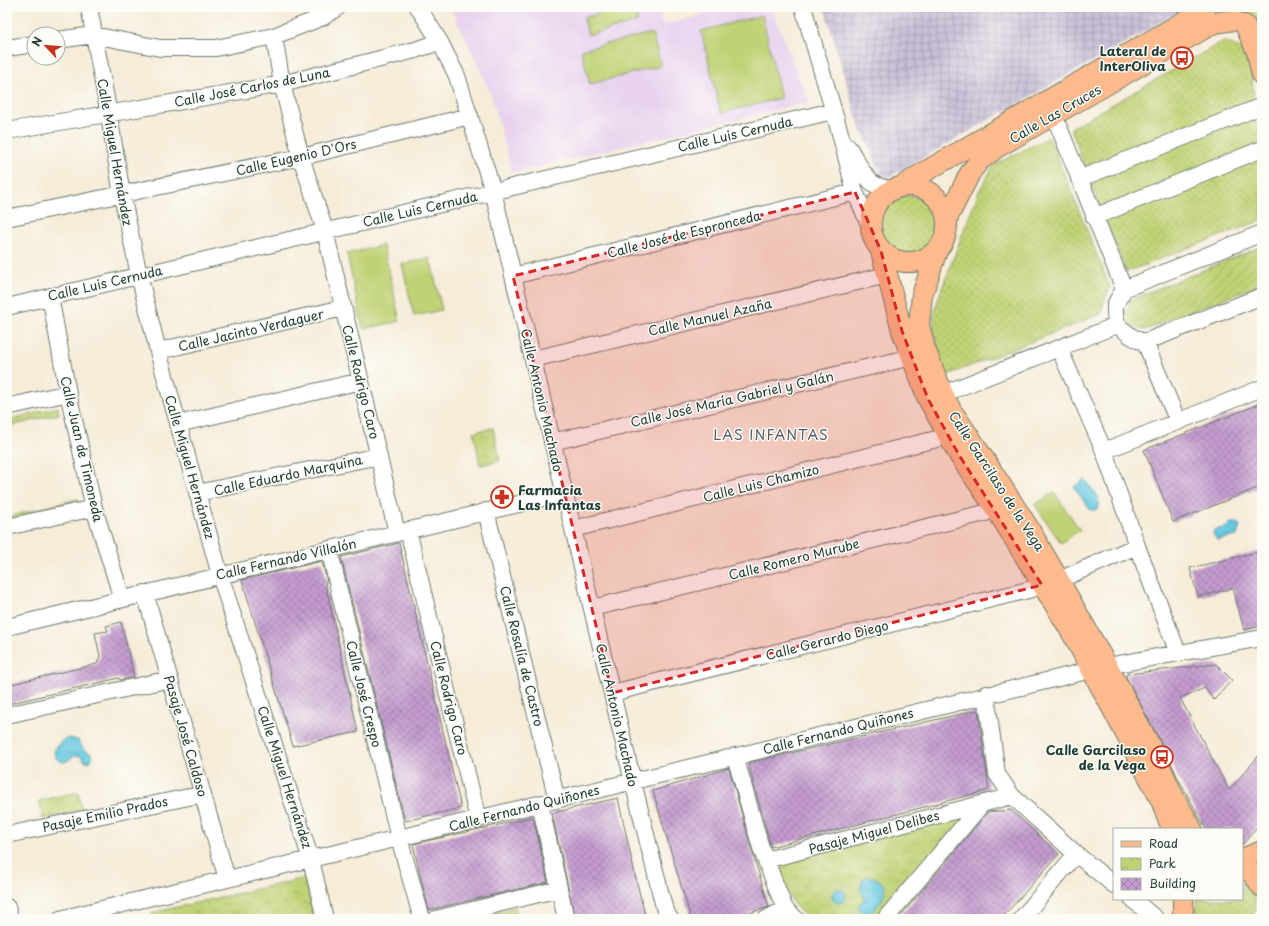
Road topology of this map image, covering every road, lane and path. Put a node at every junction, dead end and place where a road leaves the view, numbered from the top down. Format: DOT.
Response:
graph roads {
  1 [pos="88,7"];
  2 [pos="338,7"];
  3 [pos="418,7"];
  4 [pos="803,7"];
  5 [pos="1206,7"];
  6 [pos="1241,20"];
  7 [pos="93,35"];
  8 [pos="274,36"];
  9 [pos="66,39"];
  10 [pos="440,42"];
  11 [pos="26,45"];
  12 [pos="7,48"];
  13 [pos="1262,75"];
  14 [pos="282,84"];
  15 [pos="1262,106"];
  16 [pos="833,111"];
  17 [pos="109,115"];
  18 [pos="1054,115"];
  19 [pos="470,116"];
  20 [pos="7,131"];
  21 [pos="840,133"];
  22 [pos="1262,149"];
  23 [pos="301,157"];
  24 [pos="1079,179"];
  25 [pos="898,187"];
  26 [pos="493,191"];
  27 [pos="855,192"];
  28 [pos="122,195"];
  29 [pos="1094,217"];
  30 [pos="7,218"];
  31 [pos="947,219"];
  32 [pos="870,226"];
  33 [pos="325,231"];
  34 [pos="1262,233"];
  35 [pos="938,248"];
  36 [pos="881,251"];
  37 [pos="139,275"];
  38 [pos="887,275"];
  39 [pos="513,276"];
  40 [pos="1124,289"];
  41 [pos="50,296"];
  42 [pos="1262,296"];
  43 [pos="7,306"];
  44 [pos="343,308"];
  45 [pos="1117,325"];
  46 [pos="1145,342"];
  47 [pos="1059,348"];
  48 [pos="158,351"];
  49 [pos="912,357"];
  50 [pos="533,359"];
  51 [pos="361,380"];
  52 [pos="1262,388"];
  53 [pos="68,393"];
  54 [pos="943,394"];
  55 [pos="7,407"];
  56 [pos="1178,422"];
  57 [pos="178,424"];
  58 [pos="949,436"];
  59 [pos="552,442"];
  60 [pos="1104,451"];
  61 [pos="379,456"];
  62 [pos="197,493"];
  63 [pos="564,493"];
  64 [pos="94,508"];
  65 [pos="996,509"];
  66 [pos="486,511"];
  67 [pos="7,527"];
  68 [pos="573,529"];
  69 [pos="402,531"];
  70 [pos="1137,546"];
  71 [pos="329,549"];
  72 [pos="220,575"];
  73 [pos="1051,582"];
  74 [pos="145,593"];
  75 [pos="122,599"];
  76 [pos="592,608"];
  77 [pos="7,627"];
  78 [pos="1262,638"];
  79 [pos="1178,653"];
  80 [pos="1099,668"];
  81 [pos="170,679"];
  82 [pos="612,693"];
  83 [pos="986,694"];
  84 [pos="7,715"];
  85 [pos="735,756"];
  86 [pos="633,782"];
  87 [pos="203,794"];
  88 [pos="1012,796"];
  89 [pos="557,800"];
  90 [pos="540,804"];
  91 [pos="982,804"];
  92 [pos="478,819"];
  93 [pos="1172,828"];
  94 [pos="1191,828"];
  95 [pos="7,835"];
  96 [pos="399,838"];
  97 [pos="1262,852"];
  98 [pos="1076,854"];
  99 [pos="311,860"];
  100 [pos="766,860"];
  101 [pos="1243,860"];
  102 [pos="1243,868"];
  103 [pos="227,879"];
  104 [pos="1113,884"];
  105 [pos="1262,887"];
  106 [pos="559,889"];
  107 [pos="1133,900"];
  108 [pos="7,906"];
  109 [pos="790,914"];
  110 [pos="10,919"];
  111 [pos="60,919"];
  112 [pos="325,919"];
  113 [pos="422,919"];
  114 [pos="436,919"];
  115 [pos="566,919"];
  116 [pos="670,919"];
  117 [pos="766,919"];
  118 [pos="885,919"];
  119 [pos="1021,919"];
  120 [pos="1156,919"];
  1 -- 7 [label="street, Calle Miguel Hernández"];
  2 -- 8 [label="street"];
  3 -- 10 [label="street, Calle Antonio Machado"];
  4 -- 16 [label="street"];
  5 -- 25 [label="main road, Calle Las Cruces"];
  6 -- 13 [label="main road"];
  6 -- 18 [label="main road, Calle Las Cruces"];
  7 -- 8 [label="street"];
  7 -- 9 [label="street"];
  7 -- 17 [label="street, Calle Miguel Hernández"];
  8 -- 14 [label="street, Calle Rodrigo Caro"];
  10 -- 14 [label="street, Calle José Carlos de Luna"];
  10 -- 19 [label="street, Calle Antonio Machado"];
  11 -- 12 [label="street"];
  14 -- 17 [label="street, Calle José Carlos de Luna"];
  14 -- 23 [label="street, Calle Rodrigo Caro"];
  15 -- 24 [label="street"];
  16 -- 21 [label="street"];
  16 -- 26 [label="street, Calle Luis Cernuda"];
  17 -- 20 [label="street, Calle José Carlos de Luna"];
  17 -- 28 [label="street, Calle Miguel Hernández"];
  18 -- 24 [label="street"];
  18 -- 31 [label="main road, Calle Las Cruces"];
  19 -- 23 [label="street, Calle Eugenio D'Ors"];
  19 -- 26 [label="street, Calle Antonio Machado"];
  21 -- 25 [label="street"];
  21 -- 27 [label="street"];
  22 -- 29 [label="street"];
  23 -- 28 [label="street, Calle Eugenio D'Ors"];
  23 -- 33 [label="street, Calle Rodrigo Caro"];
  24 -- 29 [label="street"];
  25 -- 31 [label="main road"];
  25 -- 32 [label="main road"];
  26 -- 33 [label="street, Calle Luis Cernuda"];
  26 -- 39 [label="street, Calle Antonio Machado"];
  27 -- 32 [label="street"];
  27 -- 39 [label="street, Calle José de Espronceda"];
  28 -- 30 [label="street, Calle Eugenio D'Ors"];
  28 -- 37 [label="street, Calle Miguel Hernández"];
  29 -- 40 [label="street"];
  31 -- 35 [label="main road"];
  32 -- 36 [label="main road"];
  33 -- 37 [label="street, Calle Luis Cernuda"];
  33 -- 44 [label="street, Calle Rodrigo Caro"];
  34 -- 40 [label="street"];
  35 -- 36 [label="main road"];
  35 -- 54 [label="main road, Calle Garcilaso de la Vega"];
  36 -- 38 [label="main road, Calle Garcilaso de la Vega"];
  37 -- 41 [label="street, Calle Luis Cernuda"];
  37 -- 48 [label="street, Calle Miguel Hernández"];
  38 -- 49 [label="main road, Calle Garcilaso de la Vega"];
  38 -- 50 [label="street, Calle Manuel Azaña"];
  39 -- 50 [label="street, Calle Antonio Machado"];
  40 -- 45 [label="street"];
  41 -- 43 [label="street, Calle Luis Cernuda"];
  41 -- 53 [label="street, Calle Juan de Timoneda"];
  42 -- 46 [label="street"];
  44 -- 48 [label="street, Calle Jacinto Verdaguer"];
  44 -- 51 [label="street, Calle Rodrigo Caro"];
  45 -- 46 [label="street"];
  45 -- 47 [label="street"];
  46 -- 56 [label="street"];
  47 -- 54 [label="street"];
  47 -- 60 [label="street"];
  48 -- 57 [label="street, Calle Miguel Hernández"];
  49 -- 58 [label="main road, Calle Garcilaso de la Vega"];
  49 -- 59 [label="street, Calle José María Gabriel y Galán"];
  50 -- 59 [label="street, Calle Antonio Machado"];
  51 -- 57 [label="street"];
  51 -- 61 [label="street, Calle Rodrigo Caro"];
  52 -- 56 [label="street"];
  53 -- 55 [label="street"];
  53 -- 64 [label="street, Calle Juan de Timoneda"];
  54 -- 73 [label="main road, Calle Garcilaso de la Vega"];
  56 -- 60 [label="street"];
  57 -- 62 [label="street, Calle Miguel Hernández"];
  58 -- 65 [label="main road, Calle Garcilaso de la Vega"];
  58 -- 68 [label="street, Calle Luis Chamizo"];
  59 -- 63 [label="street, Calle Antonio Machado"];
  60 -- 70 [label="street"];
  61 -- 62 [label="street, Calle Eduardo Marquina"];
  61 -- 69 [label="street, Calle Rodrigo Caro"];
  62 -- 72 [label="street, Calle Miguel Hernández"];
  63 -- 66 [label="street, Calle Fernando Villalón"];
  63 -- 68 [label="street, Calle Antonio Machado"];
  64 -- 67 [label="street"];
  64 -- 75 [label="street, Calle Juan de Timoneda"];
  65 -- 73 [label="main road, Calle Garcilaso de la Vega"];
  65 -- 76 [label="street, Calle Romero Murube"];
  66 -- 69 [label="street, Calle Fernando Villalón"];
  66 -- 89 [label="street, Calle Rosalía de Castro"];
  68 -- 76 [label="street, Calle Antonio Machado"];
  69 -- 71 [label="street, Calle Fernando Villalón"];
  69 -- 92 [label="street, Calle Rodrigo Caro"];
  70 -- 73 [label="street, Calle Gerardo Diego"];
  70 -- 79 [label="street"];
  71 -- 72 [label="street, Calle Fernando Villalón"];
  71 -- 96 [label="street, Calle José Crespo"];
  72 -- 74 [label="street, Calle Fernando Villalón"];
  72 -- 99 [label="street, Calle Miguel Hernández"];
  73 -- 80 [label="main road, Calle Garcilaso de la Vega"];
  73 -- 82 [label="street, Calle Gerardo Diego"];
  74 -- 75 [label="street, Calle Fernando Villalón"];
  74 -- 81 [label="street, Pasaje José Caldoso"];
  75 -- 77 [label="street, Calle Fernando Villalón"];
  76 -- 82 [label="street, Calle Antonio Machado"];
  78 -- 79 [label="street, Calle Fernando Quiñones"];
  79 -- 80 [label="street, Calle Fernando Quiñones"];
  80 -- 83 [label="street, Calle Fernando Quiñones"];
  80 -- 93 [label="main road, Calle Garcilaso de la Vega"];
  80 -- 94 [label="main road, Calle Garcilaso de la Vega"];
  81 -- 84 [label="street"];
  81 -- 87 [label="street, Pasaje José Caldoso"];
  82 -- 86 [label="street, Calle Antonio Machado"];
  83 -- 85 [label="street, Calle Fernando Quiñones"];
  83 -- 88 [label="street"];
  85 -- 86 [label="street, Calle Fernando Quiñones"];
  85 -- 100 [label="street"];
  86 -- 89 [label="street, Calle Fernando Quiñones"];
  86 -- 116 [label="street, Calle Antonio Machado"];
  87 -- 95 [label="street, Pasaje Emilio Prados"];
  87 -- 103 [label="street, Pasaje José Caldoso"];
  88 -- 91 [label="street, Pasaje Miguel Delibes"];
  88 -- 98 [label="street"];
  89 -- 90 [label="street, Calle Fernando Quiñones"];
  90 -- 92 [label="street, Calle Fernando Quiñones"];
  90 -- 106 [label="street"];
  91 -- 100 [label="street, Pasaje Miguel Delibes"];
  91 -- 118 [label="street"];
  92 -- 96 [label="street, Calle Fernando Quiñones"];
  96 -- 99 [label="street, Calle Fernando Quiñones"];
  96 -- 113 [label="street, Calle José Crespo"];
  97 -- 101 [label="main road"];
  98 -- 104 [label="street"];
  98 -- 119 [label="street"];
  99 -- 103 [label="street, Calle Fernando Quiñones"];
  99 -- 112 [label="street, Calle Miguel Hernández"];
  100 -- 109 [label="street"];
  102 -- 105 [label="main road"];
  103 -- 111 [label="street, Calle Fernando Quiñones"];
  106 -- 114 [label="street"];
  106 -- 115 [label="street"];
  107 -- 120 [label="street"];
  108 -- 110 [label="street"];
  109 -- 117 [label="street"];
}
